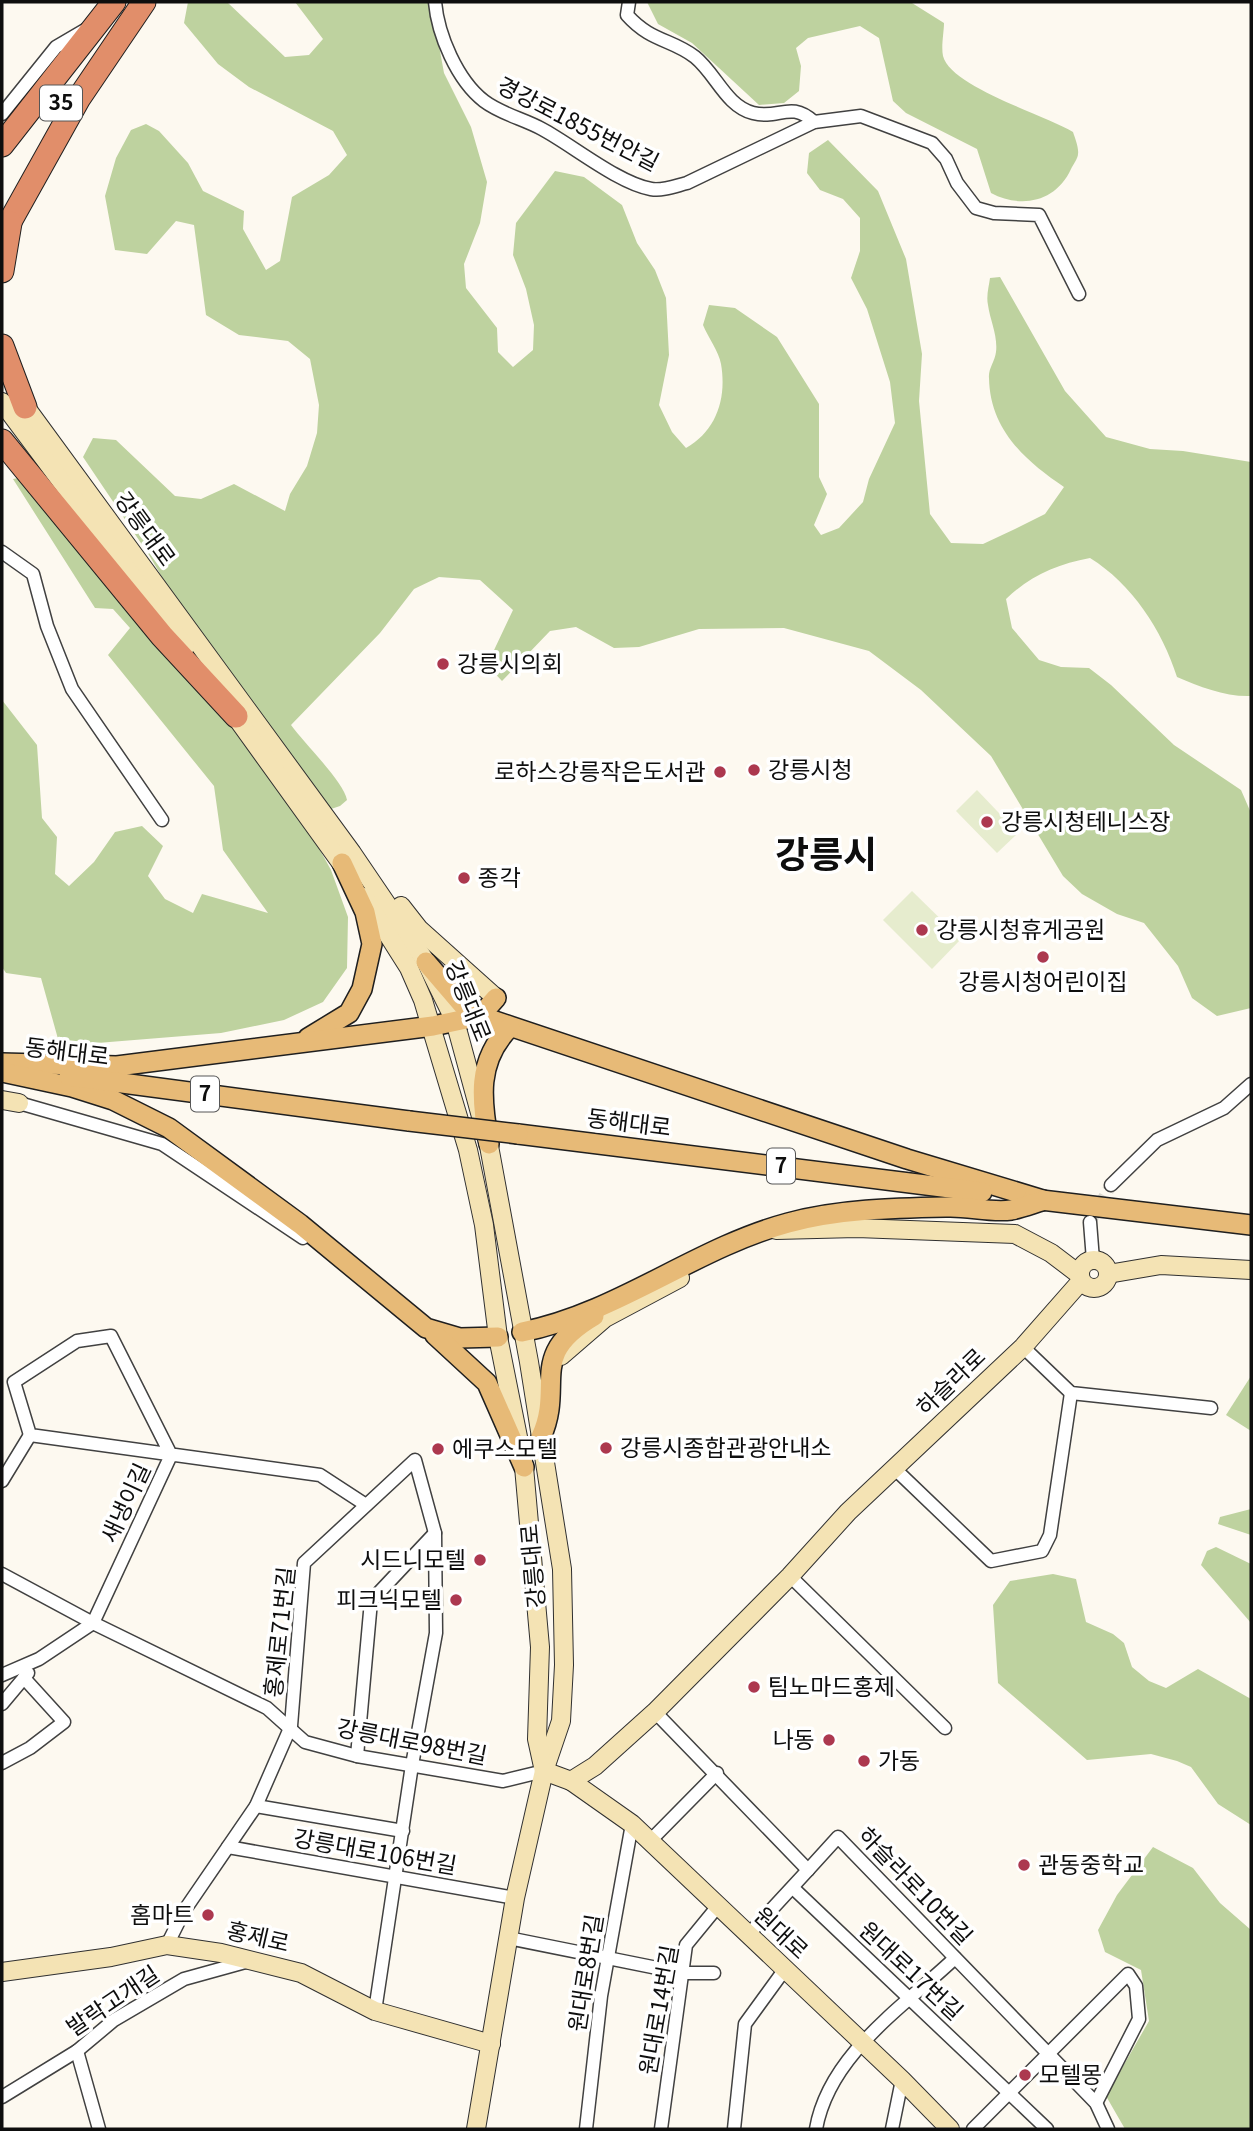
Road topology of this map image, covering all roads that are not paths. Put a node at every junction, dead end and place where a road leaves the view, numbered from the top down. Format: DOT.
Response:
graph roads {
  1 [pos="114,2"];
  2 [pos="126,2"];
  3 [pos="144,2"];
  4 [pos="435,2"];
  5 [pos="629,2"];
  6 [pos="94,24"];
  7 [pos="2,114"];
  8 [pos="814,121"];
  9 [pos="2,145"];
  10 [pos="4,222"];
  11 [pos="2,271"];
  12 [pos="1079,294"];
  13 [pos="2,346"];
  14 [pos="2,373"];
  15 [pos="2,402"];
  16 [pos="25,407"];
  17 [pos="2,441"];
  18 [pos="2,552"];
  19 [pos="236,716"];
  20 [pos="162,820"];
  21 [pos="347,858"];
  22 [pos="426,962"];
  23 [pos="496,998"];
  24 [pos="480,1016"];
  25 [pos="455,1021"];
  26 [pos="516,1022"];
  27 [pos="433,1026"];
  28 [pos="294,1045"];
  29 [pos="2,1068"];
  30 [pos="1251,1084"];
  31 [pos="10,1101"];
  32 [pos="489,1144"];
  33 [pos="1111,1185"];
  34 [pos="1043,1200"];
  35 [pos="1090,1222"];
  36 [pos="1251,1225"];
  37 [pos="761,1235"];
  38 [pos="735,1239"];
  39 [pos="1093,1260"];
  40 [pos="1251,1270"];
  41 [pos="1108,1274"];
  42 [pos="1081,1278"];
  43 [pos="630,1294"];
  44 [pos="426,1328"];
  45 [pos="522,1332"];
  46 [pos="498,1338"];
  47 [pos="1023,1348"];
  48 [pos="550,1366"];
  49 [pos="479,1375"];
  50 [pos="1071,1393"];
  51 [pos="1211,1408"];
  52 [pos="30,1435"];
  53 [pos="541,1437"];
  54 [pos="171,1455"];
  55 [pos="524,1467"];
  56 [pos="895,1469"];
  57 [pos="3,1478"];
  58 [pos="366,1505"];
  59 [pos="435,1533"];
  60 [pos="2,1574"];
  61 [pos="790,1576"];
  62 [pos="93,1623"];
  63 [pos="39,1659"];
  64 [pos="2,1675"];
  65 [pos="24,1678"];
  66 [pos="2,1704"];
  67 [pos="655,1712"];
  68 [pos="291,1726"];
  69 [pos="945,1728"];
  70 [pos="357,1756"];
  71 [pos="2,1763"];
  72 [pos="412,1765"];
  73 [pos="544,1771"];
  74 [pos="717,1773"];
  75 [pos="571,1781"];
  76 [pos="256,1806"];
  77 [pos="632,1824"];
  78 [pos="402,1831"];
  79 [pos="649,1842"];
  80 [pos="228,1847"];
  81 [pos="808,1870"];
  82 [pos="395,1879"];
  83 [pos="793,1888"];
  84 [pos="514,1898"];
  85 [pos="718,1906"];
  86 [pos="747,1935"];
  87 [pos="508,1938"];
  88 [pos="167,1945"];
  89 [pos="955,1958"];
  90 [pos="256,1959"];
  91 [pos="608,1959"];
  92 [pos="785,1969"];
  93 [pos="2,1972"];
  94 [pos="682,1973"];
  95 [pos="714,1973"];
  96 [pos="911,2000"];
  97 [pos="375,2011"];
  98 [pos="862,2042"];
  99 [pos="491,2044"];
  100 [pos="77,2050"];
  101 [pos="1048,2053"];
  102 [pos="902,2080"];
  103 [pos="1008,2092"];
  104 [pos="2,2097"];
  105 [pos="1096,2103"];
  106 [pos="99,2129"];
  107 [pos="476,2129"];
  108 [pos="586,2129"];
  109 [pos="661,2129"];
  110 [pos="734,2129"];
  111 [pos="816,2129"];
  112 [pos="892,2129"];
  113 [pos="950,2129"];
  114 [pos="974,2129"];
  115 [pos="1047,2129"];
  116 [pos="1108,2129"];
  1 -- 6 [label="highway"];
  2 -- 10 [label="highway, 35"];
  3 -- 10 [label="highway"];
  4 -- 8 [label="street, 경강로1855번안길"];
  5 -- 8 [label="street"];
  6 -- 7 [label="street"];
  6 -- 9 [label="highway"];
  8 -- 12 [label="street, 경강로1855번안길"];
  10 -- 11 [label="highway"];
  13 -- 16 [label="highway"];
  14 -- 16 [label="street, 강릉대로"];
  15 -- 19 [label="street, 강릉대로"];
  16 -- 21 [label="street, 강릉대로"];
  17 -- 19 [label="highway"];
  18 -- 20 [label="street"];
  19 -- 21 [label="street, 강릉대로"];
  21 -- 22 [label="street, 강릉대로"];
  21 -- 23 [label="street"];
  21 -- 27 [label="street, 강릉대로"];
  21 -- 28 [label="main road"];
  22 -- 24 [label="main road"];
  22 -- 25 [label="street, 강릉대로"];
  23 -- 24 [label="main road"];
  24 -- 25 [label="main road"];
  24 -- 26 [label="main road"];
  25 -- 27 [label="main road"];
  25 -- 32 [label="street, 강릉대로"];
  26 -- 32 [label="main road"];
  26 -- 34 [label="main road"];
  27 -- 28 [label="main road"];
  27 -- 46 [label="street, 강릉대로"];
  28 -- 29 [label="main road"];
  29 -- 34 [label="main road, 동해대로 / 7, bridge"];
  29 -- 44 [label="main road"];
  30 -- 33 [label="street"];
  31 -- 49 [label="street"];
  32 -- 45 [label="street, 강릉대로"];
  34 -- 36 [label="main road, 동해대로 / 7"];
  34 -- 38 [label="main road"];
  35 -- 39 [label="street"];
  37 -- 38 [label="street"];
  37 -- 42 [label="street"];
  37 -- 48 [label="street"];
  38 -- 43 [label="main road"];
  39 -- 41 [label="street"];
  39 -- 42 [label="street"];
  40 -- 41 [label="street"];
  41 -- 42 [label="street"];
  42 -- 47 [label="street, 하슬라로"];
  43 -- 45 [label="main road"];
  43 -- 48 [label="main road"];
  44 -- 46 [label="main road"];
  44 -- 49 [label="main road"];
  45 -- 46 [label="street"];
  45 -- 53 [label="street, 강릉대로"];
  46 -- 55 [label="street, 강릉대로"];
  47 -- 50 [label="street"];
  47 -- 56 [label="street, 하슬라로"];
  48 -- 53 [label="main road"];
  49 -- 55 [label="main road"];
  50 -- 51 [label="street"];
  50 -- 56 [label="street"];
  52 -- 54 [label="street"];
  52 -- 54 [label="street, 새냉이길"];
  52 -- 57 [label="street"];
  53 -- 73 [label="street, 강릉대로"];
  54 -- 58 [label="street"];
  54 -- 62 [label="street, 새냉이길"];
  55 -- 73 [label="street, 강릉대로"];
  56 -- 61 [label="street, 하슬라로"];
  58 -- 59 [label="street, 홍제로71번길"];
  58 -- 68 [label="street, 홍제로71번길"];
  59 -- 70 [label="street"];
  59 -- 72 [label="street"];
  60 -- 62 [label="street, 강릉대로98번길"];
  61 -- 67 [label="street, 하슬라로"];
  61 -- 69 [label="street"];
  62 -- 63 [label="street"];
  62 -- 68 [label="street, 강릉대로98번길"];
  63 -- 64 [label="street"];
  63 -- 65 [label="street"];
  65 -- 66 [label="street"];
  65 -- 71 [label="street"];
  67 -- 74 [label="street"];
  67 -- 75 [label="street, 하슬라로"];
  68 -- 70 [label="street, 강릉대로98번길"];
  68 -- 76 [label="street, 홍제로71번길"];
  70 -- 72 [label="street, 강릉대로98번길"];
  72 -- 73 [label="street, 강릉대로98번길"];
  72 -- 78 [label="street"];
  73 -- 75 [label="street, 원대로"];
  73 -- 84 [label="street, 강릉대로"];
  74 -- 79 [label="street"];
  74 -- 81 [label="street"];
  75 -- 77 [label="street, 원대로"];
  76 -- 78 [label="street"];
  76 -- 80 [label="street, 홍제로71번길"];
  77 -- 79 [label="street, 원대로"];
  77 -- 91 [label="street, 원대로8번길"];
  78 -- 82 [label="street"];
  79 -- 85 [label="street, 원대로"];
  80 -- 82 [label="street, 강릉대로106번길"];
  80 -- 88 [label="street, 홍제로71번길"];
  81 -- 83 [label="street"];
  81 -- 89 [label="street, 하슬라로10번길"];
  82 -- 84 [label="street, 강릉대로106번길"];
  82 -- 97 [label="street"];
  83 -- 86 [label="street"];
  83 -- 96 [label="street, 원대로17번길"];
  84 -- 87 [label="street, 강릉대로"];
  85 -- 86 [label="street, 원대로"];
  85 -- 94 [label="street, 원대로14번길"];
  86 -- 92 [label="street, 원대로"];
  87 -- 91 [label="street"];
  87 -- 99 [label="street, 강릉대로"];
  88 -- 90 [label="street, 홍제로"];
  88 -- 93 [label="street, 홍제로"];
  89 -- 96 [label="street"];
  89 -- 101 [label="street, 하슬라로10번길"];
  90 -- 97 [label="street, 홍제로"];
  90 -- 100 [label="street, 발락고개길"];
  91 -- 94 [label="street"];
  91 -- 108 [label="street, 원대로8번길"];
  92 -- 98 [label="street, 원대로"];
  92 -- 110 [label="street"];
  94 -- 95 [label="street"];
  94 -- 109 [label="street, 원대로14번길"];
  96 -- 98 [label="street"];
  96 -- 103 [label="street, 원대로17번길"];
  97 -- 99 [label="street, 홍제로"];
  98 -- 102 [label="street, 원대로"];
  98 -- 111 [label="street"];
  99 -- 107 [label="street, 강릉대로"];
  100 -- 104 [label="street, 발락고개길"];
  100 -- 106 [label="street"];
  101 -- 103 [label="street"];
  101 -- 105 [label="street, 하슬라로10번길"];
  101 -- 105 [label="street"];
  102 -- 112 [label="street"];
  102 -- 113 [label="street, 원대로"];
  103 -- 114 [label="street"];
  103 -- 115 [label="street, 원대로17번길"];
  105 -- 116 [label="street, 하슬라로10번길"];
}
